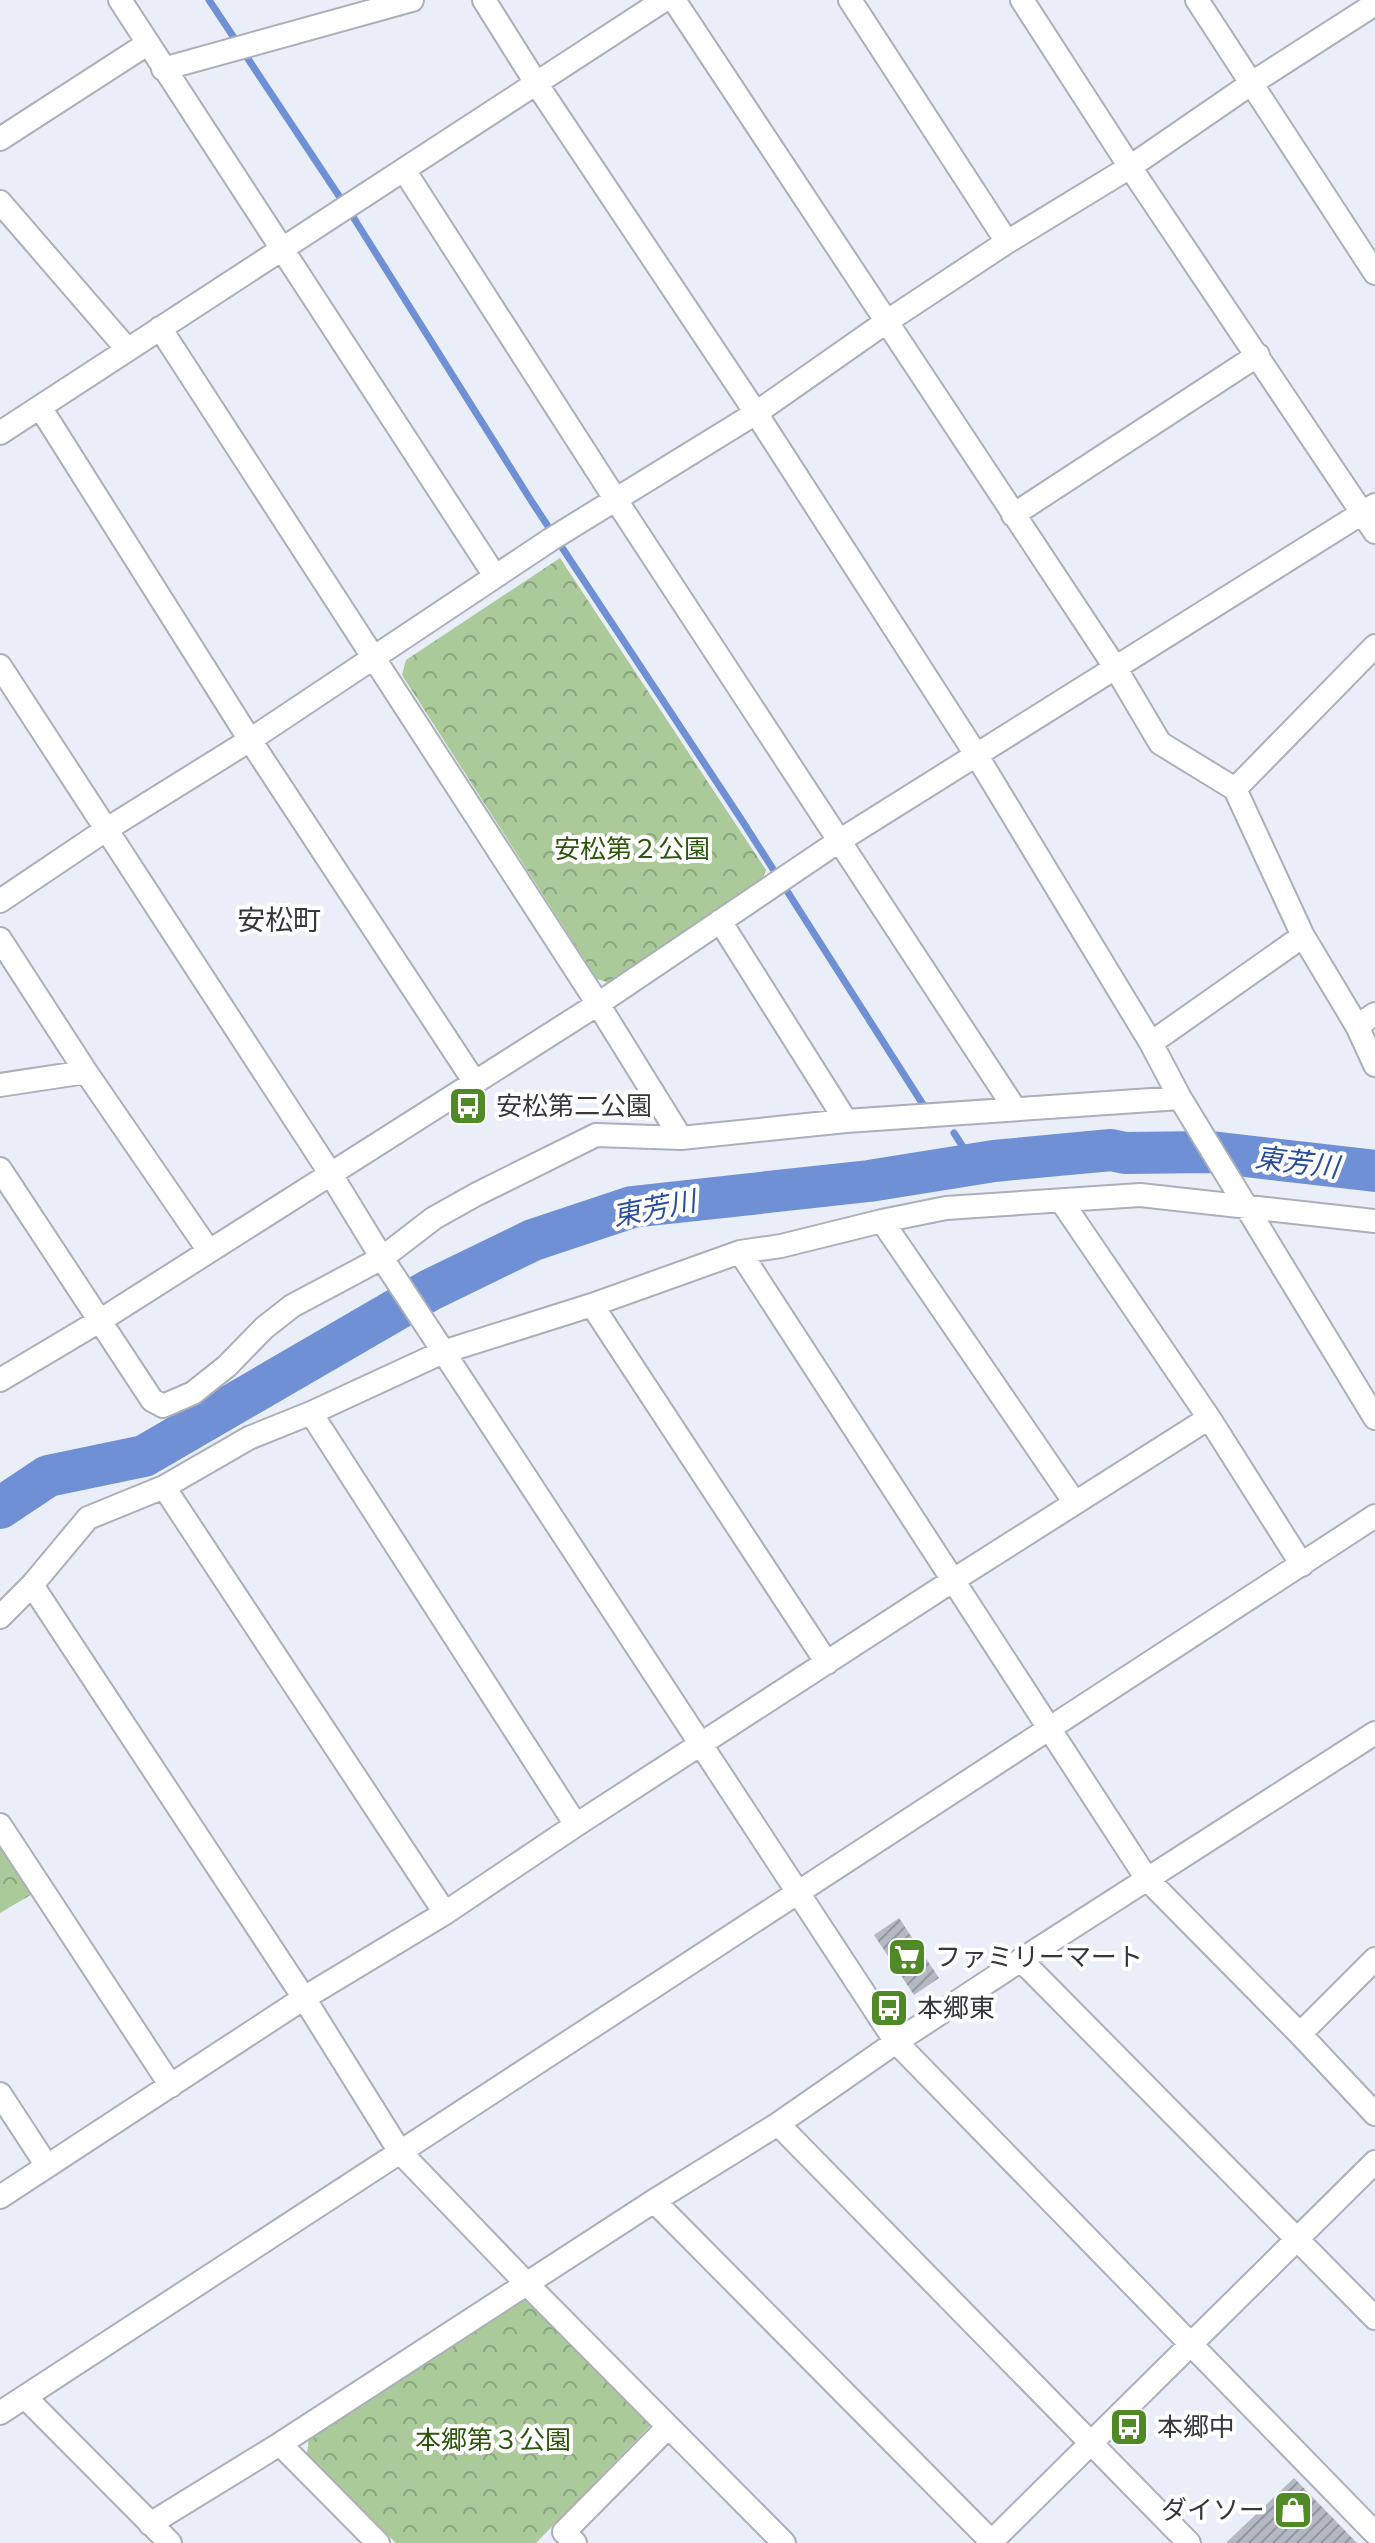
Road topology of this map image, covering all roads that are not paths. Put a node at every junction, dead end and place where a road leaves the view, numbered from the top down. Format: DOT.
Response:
graph roads {
  1 [pos="120,0"];
  2 [pos="412,0"];
  3 [pos="484,0"];
  4 [pos="664,0"];
  5 [pos="674,0"];
  6 [pos="850,0"];
  7 [pos="1022,0"];
  8 [pos="1197,0"];
  9 [pos="1373,4"];
  10 [pos="147,44"];
  11 [pos="163,69"];
  12 [pos="536,83"];
  13 [pos="1252,83"];
  14 [pos="0,139"];
  15 [pos="1130,167"];
  16 [pos="404,170"];
  17 [pos="0,202"];
  18 [pos="1007,242"];
  19 [pos="282,249"];
  20 [pos="1375,273"];
  21 [pos="886,322"];
  22 [pos="160,328"];
  23 [pos="127,349"];
  24 [pos="1258,355"];
  25 [pos="40,407"];
  26 [pos="756,413"];
  27 [pos="0,433"];
  28 [pos="616,500"];
  29 [pos="1013,515"];
  30 [pos="1371,516"];
  31 [pos="495,576"];
  32 [pos="1375,646"];
  33 [pos="374,656"];
  34 [pos="0,666"];
  35 [pos="1115,667"];
  36 [pos="250,740"];
  37 [pos="977,756"];
  38 [pos="1235,789"];
  39 [pos="107,829"];
  40 [pos="839,841"];
  41 [pos="0,901"];
  42 [pos="720,921"];
  43 [pos="1303,936"];
  44 [pos="0,939"];
  45 [pos="598,1004"];
  46 [pos="1366,1020"];
  47 [pos="1151,1043"];
  48 [pos="1375,1065"];
  49 [pos="86,1072"];
  50 [pos="474,1081"];
  51 [pos="0,1085"];
  52 [pos="1180,1098"];
  53 [pos="1015,1109"];
  54 [pos="846,1121"];
  55 [pos="681,1138"];
  56 [pos="0,1169"];
  57 [pos="330,1173"];
  58 [pos="1062,1202"];
  59 [pos="1247,1206"];
  60 [pos="882,1221"];
  61 [pos="1375,1221"];
  62 [pos="209,1251"];
  63 [pos="740,1252"];
  64 [pos="382,1258"];
  65 [pos="592,1305"];
  66 [pos="101,1320"];
  67 [pos="441,1348"];
  68 [pos="0,1380"];
  69 [pos="311,1413"];
  70 [pos="1209,1418"];
  71 [pos="1375,1418"];
  72 [pos="164,1487"];
  73 [pos="1075,1503"];
  74 [pos="1375,1516"];
  75 [pos="1302,1565"];
  76 [pos="952,1581"];
  77 [pos="32,1585"];
  78 [pos="0,1617"];
  79 [pos="827,1663"];
  80 [pos="1048,1729"];
  81 [pos="1375,1733"];
  82 [pos="702,1744"];
  83 [pos="0,1825"];
  84 [pos="576,1825"];
  85 [pos="1147,1879"];
  86 [pos="798,1894"];
  87 [pos="445,1913"];
  88 [pos="1375,1959"];
  89 [pos="1021,1960"];
  90 [pos="304,1998"];
  91 [pos="1300,2034"];
  92 [pos="896,2042"];
  93 [pos="171,2086"];
  94 [pos="0,2094"];
  95 [pos="1375,2114"];
  96 [pos="778,2124"];
  97 [pos="400,2152"];
  98 [pos="1375,2162"];
  99 [pos="47,2166"];
  100 [pos="0,2197"];
  101 [pos="654,2201"];
  102 [pos="1297,2240"];
  103 [pos="527,2284"];
  104 [pos="1375,2318"];
  105 [pos="1189,2344"];
  106 [pos="25,2397"];
  107 [pos="0,2413"];
  108 [pos="668,2427"];
  109 [pos="280,2444"];
  110 [pos="1090,2444"];
  111 [pos="150,2524"];
  112 [pos="1375,2533"];
  113 [pos="564,2539"];
  114 [pos="991,2542"];
  115 [pos="170,2543"];
  116 [pos="378,2543"];
  117 [pos="784,2543"];
  118 [pos="1189,2543"];
  1 -- 10 [label="street"];
  2 -- 11 [label="street"];
  3 -- 12 [label="street"];
  4 -- 12 [label="street"];
  5 -- 21 [label="street"];
  6 -- 18 [label="street"];
  7 -- 15 [label="street"];
  8 -- 13 [label="street"];
  9 -- 13 [label="street"];
  10 -- 11 [label="street"];
  10 -- 14 [label="street"];
  11 -- 19 [label="street"];
  12 -- 16 [label="street"];
  12 -- 26 [label="street"];
  13 -- 15 [label="street"];
  13 -- 20 [label="street"];
  15 -- 18 [label="street"];
  15 -- 24 [label="street"];
  16 -- 19 [label="street"];
  16 -- 28 [label="street"];
  17 -- 23 [label="street"];
  18 -- 21 [label="street"];
  19 -- 22 [label="street"];
  19 -- 31 [label="street"];
  21 -- 26 [label="street"];
  21 -- 29 [label="street"];
  22 -- 23 [label="street"];
  22 -- 33 [label="street"];
  23 -- 25 [label="street"];
  24 -- 29 [label="street"];
  24 -- 30 [label="street"];
  25 -- 27 [label="street"];
  25 -- 36 [label="street"];
  26 -- 28 [label="street"];
  26 -- 37 [label="street"];
  28 -- 31 [label="street"];
  28 -- 40 [label="street"];
  29 -- 35 [label="street"];
  30 -- 35 [label="street"];
  31 -- 33 [label="street"];
  32 -- 38 [label="street"];
  33 -- 36 [label="street"];
  33 -- 45 [label="street"];
  34 -- 39 [label="street"];
  35 -- 37 [label="street"];
  35 -- 38 [label="street"];
  36 -- 39 [label="street"];
  36 -- 50 [label="street"];
  37 -- 40 [label="street"];
  37 -- 47 [label="street"];
  38 -- 43 [label="street"];
  39 -- 41 [label="street"];
  39 -- 57 [label="street"];
  40 -- 42 [label="street"];
  40 -- 53 [label="street"];
  42 -- 45 [label="street"];
  42 -- 54 [label="street"];
  43 -- 46 [label="street"];
  43 -- 47 [label="street"];
  44 -- 49 [label="street"];
  45 -- 50 [label="street"];
  45 -- 55 [label="street"];
  46 -- 48 [label="street"];
  47 -- 52 [label="street"];
  49 -- 51 [label="street"];
  49 -- 62 [label="street"];
  50 -- 57 [label="street"];
  52 -- 53 [label="street"];
  52 -- 59 [label="street"];
  53 -- 54 [label="street"];
  54 -- 55 [label="street"];
  55 -- 64 [label="street"];
  56 -- 66 [label="street"];
  57 -- 62 [label="street"];
  57 -- 64 [label="street"];
  58 -- 59 [label="street"];
  58 -- 60 [label="street"];
  58 -- 70 [label="street"];
  59 -- 61 [label="street"];
  59 -- 71 [label="street"];
  60 -- 63 [label="street"];
  60 -- 73 [label="street"];
  62 -- 66 [label="street"];
  63 -- 65 [label="street"];
  63 -- 76 [label="street"];
  64 -- 66 [label="street"];
  64 -- 67 [label="street"];
  65 -- 67 [label="street"];
  65 -- 79 [label="street"];
  66 -- 68 [label="street"];
  67 -- 69 [label="street"];
  67 -- 82 [label="street"];
  69 -- 72 [label="street"];
  69 -- 84 [label="street"];
  70 -- 73 [label="street"];
  70 -- 75 [label="street"];
  72 -- 77 [label="street"];
  72 -- 87 [label="street"];
  73 -- 76 [label="street"];
  74 -- 75 [label="street"];
  75 -- 80 [label="street"];
  76 -- 79 [label="street"];
  76 -- 80 [label="street"];
  77 -- 78 [label="street"];
  77 -- 90 [label="street"];
  79 -- 82 [label="street"];
  80 -- 85 [label="street"];
  80 -- 86 [label="street"];
  81 -- 85 [label="street"];
  82 -- 84 [label="street"];
  82 -- 86 [label="street"];
  83 -- 93 [label="street"];
  84 -- 87 [label="street"];
  85 -- 89 [label="street"];
  85 -- 91 [label="street"];
  86 -- 92 [label="street"];
  86 -- 97 [label="street"];
  87 -- 90 [label="street"];
  88 -- 91 [label="street"];
  89 -- 92 [label="street"];
  89 -- 102 [label="street"];
  90 -- 93 [label="street"];
  90 -- 97 [label="street"];
  91 -- 95 [label="street"];
  92 -- 96 [label="street"];
  92 -- 105 [label="street"];
  93 -- 99 [label="street"];
  94 -- 99 [label="street"];
  96 -- 101 [label="street"];
  96 -- 110 [label="street"];
  97 -- 103 [label="street"];
  97 -- 106 [label="street"];
  98 -- 102 [label="street"];
  99 -- 100 [label="street"];
  101 -- 103 [label="street"];
  101 -- 114 [label="street"];
  102 -- 104 [label="street"];
  102 -- 105 [label="street"];
  103 -- 108 [label="street"];
  103 -- 109 [label="street"];
  105 -- 110 [label="street"];
  105 -- 112 [label="street"];
  106 -- 107 [label="street"];
  106 -- 111 [label="street"];
  108 -- 113 [label="street"];
  108 -- 117 [label="street"];
  109 -- 111 [label="street"];
  109 -- 116 [label="street"];
  110 -- 114 [label="street"];
  110 -- 118 [label="street"];
  111 -- 115 [label="street"];
}
